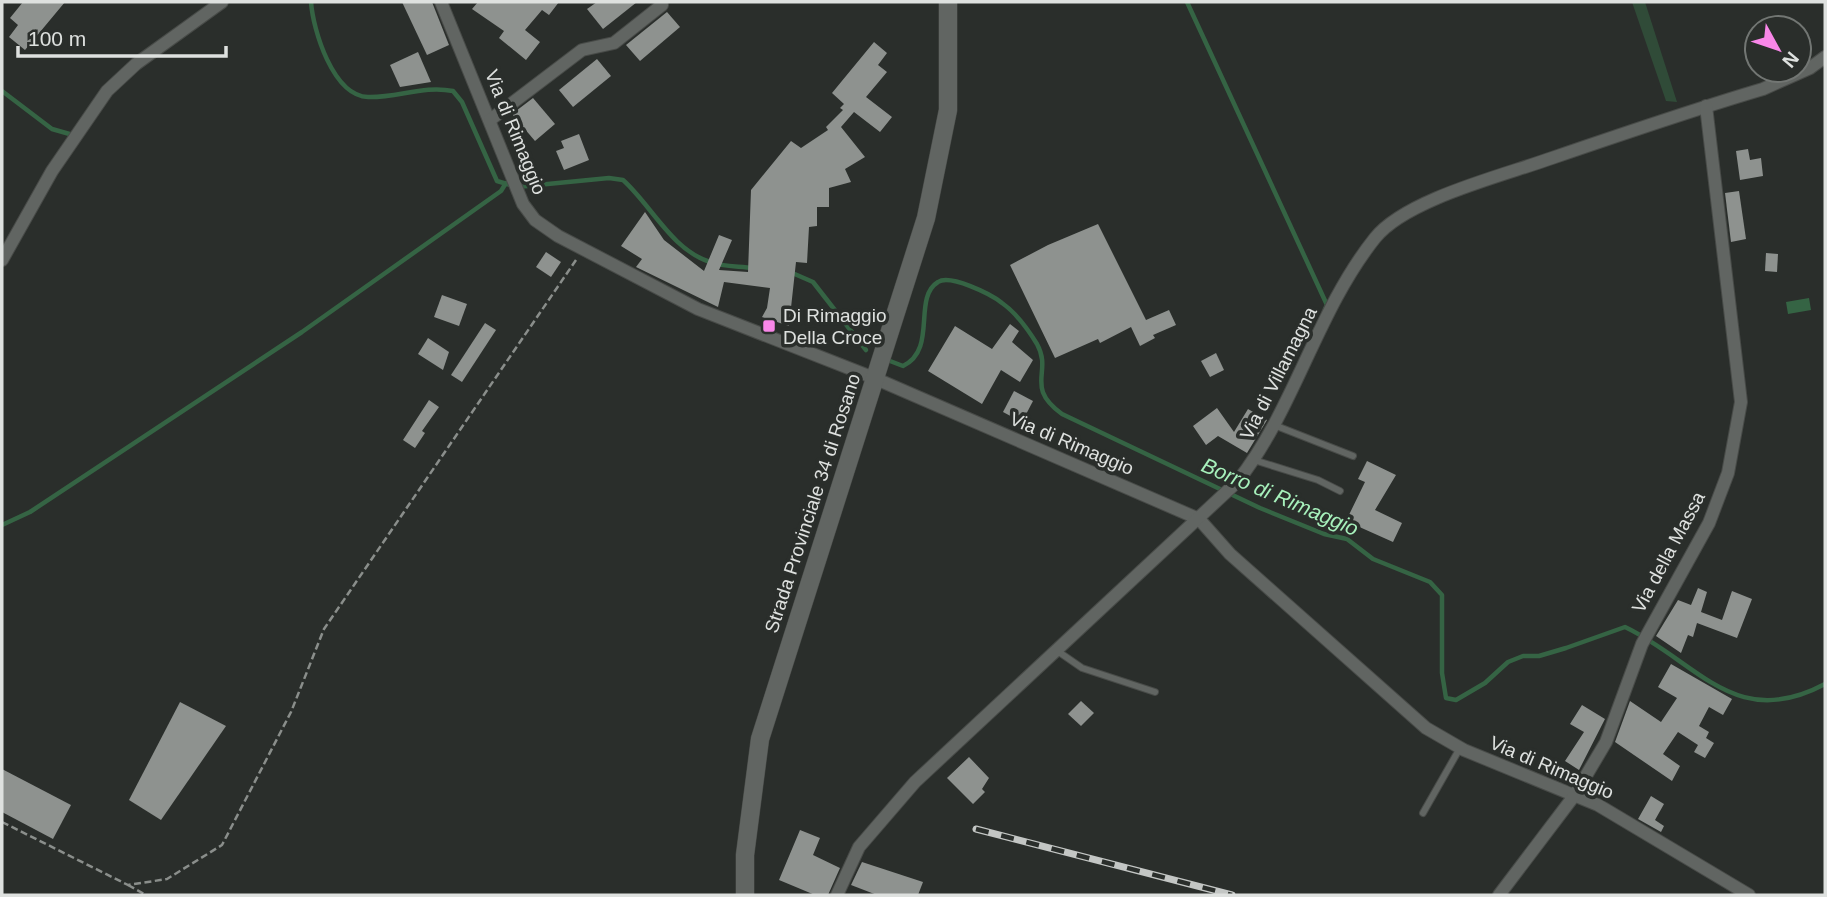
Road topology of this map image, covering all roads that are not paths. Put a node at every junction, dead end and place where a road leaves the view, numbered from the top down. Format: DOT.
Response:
graph roads {
  1 [pos="222,2"];
  2 [pos="441,2"];
  3 [pos="948,2"];
  4 [pos="662,5"];
  5 [pos="1825,57"];
  6 [pos="1706,106"];
  7 [pos="490,120"];
  8 [pos="2,260"];
  9 [pos="876,374"];
  10 [pos="1274,425"];
  11 [pos="1353,456"];
  12 [pos="1254,460"];
  13 [pos="1340,491"];
  14 [pos="1199,519"];
  15 [pos="1056,650"];
  16 [pos="1155,692"];
  17 [pos="1460,748"];
  18 [pos="1574,796"];
  19 [pos="1423,813"];
  20 [pos="745,895"];
  21 [pos="837,895"];
  22 [pos="1499,895"];
  23 [pos="1749,895"];
  1 -- 8 [label="street"];
  2 -- 7 [label="street, Via di Rimaggio"];
  3 -- 9 [label="main road, Strada Provinciale 34 di Rosano"];
  4 -- 7 [label="street"];
  5 -- 6 [label="street, Via di Villamagna"];
  6 -- 10 [label="street, Via di Villamagna"];
  6 -- 18 [label="street, Via della Massa"];
  7 -- 9 [label="street, Via di Rimaggio"];
  9 -- 14 [label="street, Via di Rimaggio"];
  9 -- 20 [label="main road, Strada Provinciale 34 di Rosano"];
  10 -- 11 [label="lane"];
  10 -- 12 [label="street, Via di Villamagna"];
  12 -- 13 [label="lane"];
  12 -- 14 [label="street, Via di Villamagna"];
  14 -- 15 [label="street, Via di Villamagna"];
  14 -- 17 [label="street, Via di Rimaggio"];
  15 -- 16 [label="lane"];
  15 -- 21 [label="street, Via di Villamagna"];
  17 -- 18 [label="street, Via di Rimaggio"];
  17 -- 19 [label="lane"];
  18 -- 22 [label="street, Via della Massa"];
  18 -- 23 [label="street, Via di Rimaggio"];
}
